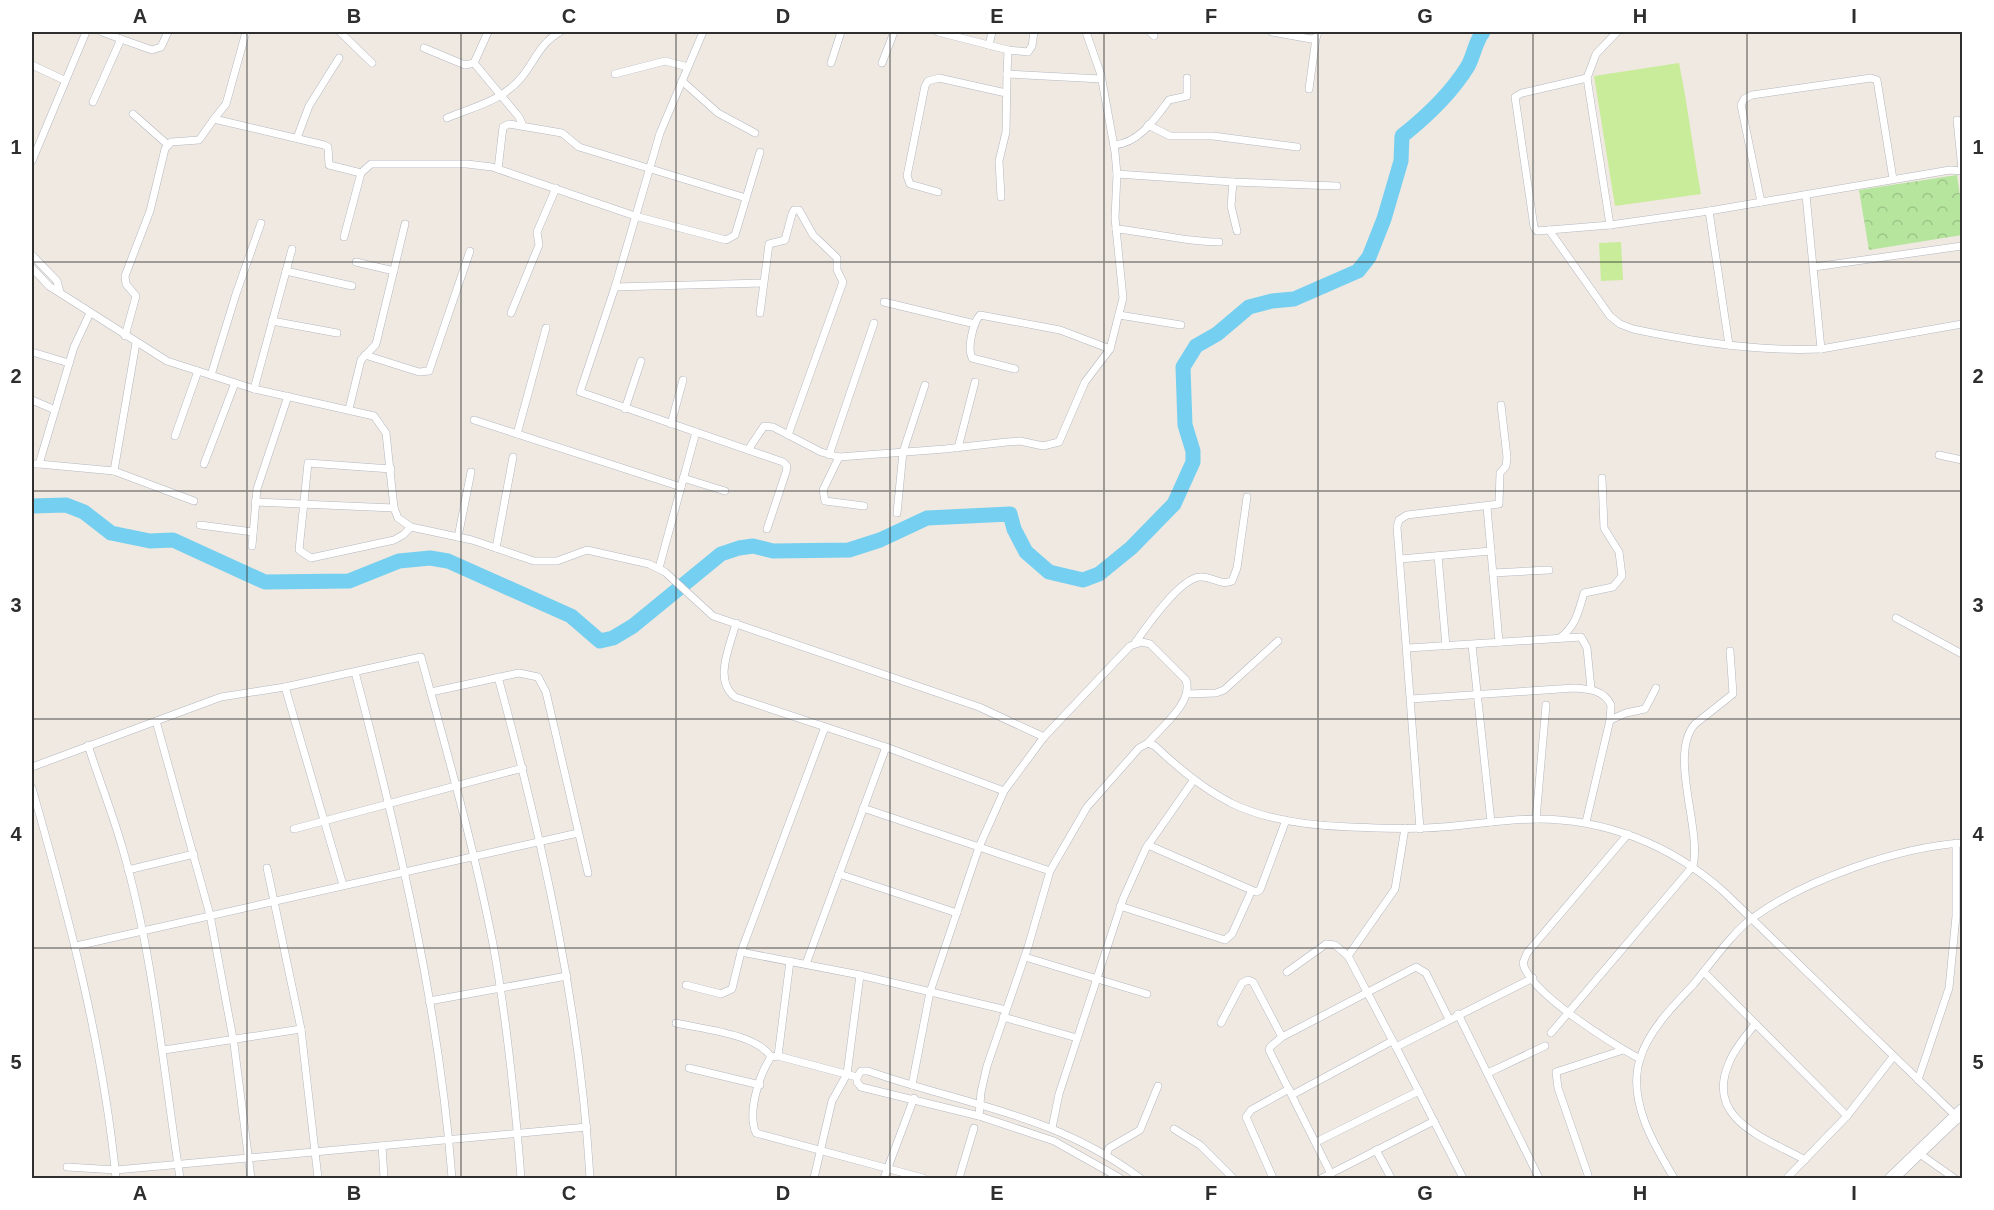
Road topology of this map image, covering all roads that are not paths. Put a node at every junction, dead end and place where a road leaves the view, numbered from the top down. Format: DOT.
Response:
graph roads {
  1 [pos="86,32"];
  2 [pos="102,32"];
  3 [pos="168,32"];
  4 [pos="246,32"];
  5 [pos="340,32"];
  6 [pos="485,32"];
  7 [pos="560,32"];
  8 [pos="704,32"];
  9 [pos="841,32"];
  10 [pos="894,32"];
  11 [pos="938,32"];
  12 [pos="992,32"];
  13 [pos="1034,32"];
  14 [pos="1086,32"];
  15 [pos="1272,32"];
  16 [pos="1617,32"];
  17 [pos="946,33"];
  18 [pos="1317,35"];
  19 [pos="121,39"];
  20 [pos="989,45"];
  21 [pos="424,48"];
  22 [pos="1008,50"];
  23 [pos="339,58"];
  24 [pos="372,63"];
  25 [pos="474,63"];
  26 [pos="831,63"];
  27 [pos="882,63"];
  28 [pos="32,65"];
  29 [pos="688,67"];
  30 [pos="615,74"];
  31 [pos="1006,74"];
  32 [pos="1187,78"];
  33 [pos="1587,78"];
  34 [pos="1101,79"];
  35 [pos="64,80"];
  36 [pos="682,81"];
  37 [pos="1309,89"];
  38 [pos="1006,93"];
  39 [pos="500,97"];
  40 [pos="93,102"];
  41 [pos="133,114"];
  42 [pos="447,118"];
  43 [pos="214,119"];
  44 [pos="1957,120"];
  45 [pos="523,126"];
  46 [pos="1148,126"];
  47 [pos="756,133"];
  48 [pos="297,138"];
  49 [pos="167,144"];
  50 [pos="1114,145"];
  51 [pos="1297,147"];
  52 [pos="760,153"];
  53 [pos="32,161"];
  54 [pos="498,169"];
  55 [pos="649,169"];
  56 [pos="1962,171"];
  57 [pos="361,173"];
  58 [pos="1117,174"];
  59 [pos="1893,179"];
  60 [pos="1233,182"];
  61 [pos="1337,186"];
  62 [pos="556,188"];
  63 [pos="938,192"];
  64 [pos="1806,195"];
  65 [pos="1001,197"];
  66 [pos="746,198"];
  67 [pos="1761,202"];
  68 [pos="1709,211"];
  69 [pos="635,216"];
  70 [pos="261,223"];
  71 [pos="405,224"];
  72 [pos="1610,225"];
  73 [pos="1116,229"];
  74 [pos="1549,230"];
  75 [pos="1237,231"];
  76 [pos="344,237"];
  77 [pos="1219,242"];
  78 [pos="1962,246"];
  79 [pos="292,249"];
  80 [pos="470,251"];
  81 [pos="32,255"];
  82 [pos="356,262"];
  83 [pos="1814,267"];
  84 [pos="32,268"];
  85 [pos="286,271"];
  86 [pos="394,271"];
  87 [pos="763,283"];
  88 [pos="352,286"];
  89 [pos="615,287"];
  90 [pos="60,292"];
  91 [pos="884,302"];
  92 [pos="90,313"];
  93 [pos="511,313"];
  94 [pos="760,313"];
  95 [pos="1119,315"];
  96 [pos="272,321"];
  97 [pos="874,322"];
  98 [pos="975,324"];
  99 [pos="1962,324"];
  100 [pos="1181,325"];
  101 [pos="546,328"];
  102 [pos="337,333"];
  103 [pos="125,336"];
  104 [pos="136,343"];
  105 [pos="1729,345"];
  106 [pos="1110,349"];
  107 [pos="1821,349"];
  108 [pos="32,352"];
  109 [pos="365,355"];
  110 [pos="641,361"];
  111 [pos="69,363"];
  112 [pos="1015,369"];
  113 [pos="198,371"];
  114 [pos="212,375"];
  115 [pos="683,380"];
  116 [pos="975,382"];
  117 [pos="235,383"];
  118 [pos="925,385"];
  119 [pos="254,389"];
  120 [pos="288,396"];
  121 [pos="32,400"];
  122 [pos="1500,405"];
  123 [pos="349,409"];
  124 [pos="626,409"];
  125 [pos="55,410"];
  126 [pos="474,420"];
  127 [pos="671,424"];
  128 [pos="696,432"];
  129 [pos="517,434"];
  130 [pos="788,435"];
  131 [pos="175,436"];
  132 [pos="958,448"];
  133 [pos="748,450"];
  134 [pos="903,452"];
  135 [pos="829,454"];
  136 [pos="1939,455"];
  137 [pos="513,457"];
  138 [pos="839,457"];
  139 [pos="1962,460"];
  140 [pos="35,464"];
  141 [pos="204,464"];
  142 [pos="391,469"];
  143 [pos="114,471"];
  144 [pos="471,472"];
  145 [pos="683,478"];
  146 [pos="1602,478"];
  147 [pos="681,487"];
  148 [pos="725,491"];
  149 [pos="1247,496"];
  150 [pos="194,501"];
  151 [pos="255,502"];
  152 [pos="303,504"];
  153 [pos="864,506"];
  154 [pos="1487,507"];
  155 [pos="394,508"];
  156 [pos="897,513"];
  157 [pos="200,525"];
  158 [pos="411,527"];
  159 [pos="767,529"];
  160 [pos="254,532"];
  161 [pos="458,537"];
  162 [pos="252,546"];
  163 [pos="496,548"];
  164 [pos="1491,551"];
  165 [pos="1438,556"];
  166 [pos="1400,560"];
  167 [pos="662,570"];
  168 [pos="1549,570"];
  169 [pos="1493,573"];
  170 [pos="1896,618"];
  171 [pos="736,623"];
  172 [pos="1560,638"];
  173 [pos="1278,641"];
  174 [pos="1499,642"];
  175 [pos="1135,643"];
  176 [pos="1472,645"];
  177 [pos="1446,646"];
  178 [pos="1408,648"];
  179 [pos="1730,651"];
  180 [pos="1962,654"];
  181 [pos="355,672"];
  182 [pos="498,677"];
  183 [pos="285,687"];
  184 [pos="1656,688"];
  185 [pos="1591,689"];
  186 [pos="431,692"];
  187 [pos="1187,694"];
  188 [pos="1479,694"];
  189 [pos="1412,699"];
  190 [pos="1546,705"];
  191 [pos="1610,720"];
  192 [pos="156,721"];
  193 [pos="825,727"];
  194 [pos="1044,737"];
  195 [pos="1148,743"];
  196 [pos="88,746"];
  197 [pos="886,747"];
  198 [pos="32,767"];
  199 [pos="523,768"];
  200 [pos="1193,781"];
  201 [pos="456,786"];
  202 [pos="32,788"];
  203 [pos="1004,791"];
  204 [pos="390,804"];
  205 [pos="863,808"];
  206 [pos="1536,819"];
  207 [pos="1286,820"];
  208 [pos="326,821"];
  209 [pos="1491,822"];
  210 [pos="1586,822"];
  211 [pos="1405,828"];
  212 [pos="1420,828"];
  213 [pos="294,829"];
  214 [pos="578,833"];
  215 [pos="1628,834"];
  216 [pos="541,840"];
  217 [pos="1959,843"];
  218 [pos="1148,845"];
  219 [pos="979,847"];
  220 [pos="194,854"];
  221 [pos="474,855"];
  222 [pos="1693,866"];
  223 [pos="267,868"];
  224 [pos="128,870"];
  225 [pos="405,871"];
  226 [pos="1050,871"];
  227 [pos="588,873"];
  228 [pos="839,874"];
  229 [pos="343,885"];
  230 [pos="1251,892"];
  231 [pos="274,901"];
  232 [pos="1120,906"];
  233 [pos="957,913"];
  234 [pos="210,915"];
  235 [pos="1752,917"];
  236 [pos="142,931"];
  237 [pos="76,946"];
  238 [pos="741,952"];
  239 [pos="1348,956"];
  240 [pos="1025,957"];
  241 [pos="790,961"];
  242 [pos="806,964"];
  243 [pos="1287,972"];
  244 [pos="1704,972"];
  245 [pos="860,975"];
  246 [pos="567,976"];
  247 [pos="1095,978"];
  248 [pos="1533,978"];
  249 [pos="686,985"];
  250 [pos="500,988"];
  251 [pos="930,992"];
  252 [pos="1366,992"];
  253 [pos="1147,994"];
  254 [pos="429,1001"];
  255 [pos="1568,1012"];
  256 [pos="1004,1014"];
  257 [pos="1458,1014"];
  258 [pos="1449,1019"];
  259 [pos="676,1023"];
  260 [pos="1221,1023"];
  261 [pos="1755,1024"];
  262 [pos="302,1029"];
  263 [pos="1551,1033"];
  264 [pos="1282,1036"];
  265 [pos="233,1038"];
  266 [pos="1077,1038"];
  267 [pos="1394,1044"];
  268 [pos="1545,1046"];
  269 [pos="164,1050"];
  270 [pos="1623,1050"];
  271 [pos="775,1056"];
  272 [pos="1893,1057"];
  273 [pos="1640,1059"];
  274 [pos="689,1068"];
  275 [pos="1488,1072"];
  276 [pos="847,1074"];
  277 [pos="857,1077"];
  278 [pos="1918,1080"];
  279 [pos="912,1084"];
  280 [pos="760,1085"];
  281 [pos="1158,1086"];
  282 [pos="1419,1091"];
  283 [pos="1290,1092"];
  284 [pos="914,1098"];
  285 [pos="982,1103"];
  286 [pos="1962,1107"];
  287 [pos="979,1116"];
  288 [pos="1847,1116"];
  289 [pos="1958,1116"];
  290 [pos="1434,1121"];
  291 [pos="587,1127"];
  292 [pos="974,1128"];
  293 [pos="1052,1128"];
  294 [pos="1174,1129"];
  295 [pos="518,1134"];
  296 [pos="449,1140"];
  297 [pos="1316,1142"];
  298 [pos="382,1146"];
  299 [pos="1376,1150"];
  300 [pos="316,1152"];
  301 [pos="822,1152"];
  302 [pos="1918,1153"];
  303 [pos="1106,1156"];
  304 [pos="249,1158"];
  305 [pos="1805,1160"];
  306 [pos="178,1164"];
  307 [pos="67,1167"];
  308 [pos="887,1170"];
  309 [pos="116,1174"];
  310 [pos="1331,1174"];
  311 [pos="1589,1177"];
  312 [pos="1580,1178"];
  313 [pos="180,1179"];
  314 [pos="251,1179"];
  315 [pos="318,1179"];
  316 [pos="384,1179"];
  317 [pos="452,1179"];
  318 [pos="521,1179"];
  319 [pos="590,1179"];
  320 [pos="814,1179"];
  321 [pos="884,1179"];
  322 [pos="923,1179"];
  323 [pos="959,1179"];
  324 [pos="1120,1179"];
  325 [pos="1140,1179"];
  326 [pos="1233,1179"];
  327 [pos="1273,1179"];
  328 [pos="1322,1179"];
  329 [pos="1390,1179"];
  330 [pos="1463,1179"];
  331 [pos="1539,1179"];
  332 [pos="1674,1179"];
  333 [pos="1787,1179"];
  334 [pos="1887,1179"];
  335 [pos="1896,1179"];
  336 [pos="1954,1179"];
  1 -- 35 [label="street"];
  2 -- 19 [label="street"];
  3 -- 19 [label="street"];
  4 -- 43 [label="street"];
  5 -- 24 [label="street"];
  6 -- 25 [label="street"];
  7 -- 39 [label="street"];
  8 -- 29 [label="street"];
  9 -- 26 [label="street"];
  10 -- 27 [label="street"];
  11 -- 17 [label="street"];
  12 -- 20 [label="street"];
  13 -- 22 [label="street"];
  14 -- 34 [label="street"];
  15 -- 18 [label="street"];
  16 -- 33 [label="street"];
  17 -- 20 [label="street"];
  18 -- 37 [label="street"];
  19 -- 40 [label="street"];
  20 -- 22 [label="street"];
  21 -- 25 [label="street"];
  22 -- 31 [label="street"];
  23 -- 48 [label="street"];
  25 -- 39 [label="street"];
  28 -- 35 [label="street"];
  29 -- 30 [label="street"];
  29 -- 36 [label="street"];
  31 -- 34 [label="street"];
  31 -- 38 [label="street"];
  32 -- 46 [label="street"];
  33 -- 72 [label="street"];
  33 -- 74 [label="street"];
  34 -- 50 [label="street"];
  35 -- 53 [label="street"];
  36 -- 47 [label="street"];
  36 -- 55 [label="street"];
  38 -- 63 [label="street"];
  38 -- 65 [label="street"];
  39 -- 42 [label="street"];
  39 -- 45 [label="street"];
  41 -- 49 [label="street"];
  43 -- 48 [label="street"];
  43 -- 49 [label="street"];
  44 -- 56 [label="street"];
  45 -- 54 [label="street"];
  45 -- 55 [label="street"];
  46 -- 50 [label="street"];
  46 -- 51 [label="street"];
  48 -- 57 [label="street"];
  49 -- 103 [label="street"];
  50 -- 58 [label="street"];
  52 -- 66 [label="street"];
  54 -- 57 [label="street"];
  54 -- 62 [label="street"];
  55 -- 66 [label="street"];
  55 -- 69 [label="street"];
  56 -- 59 [label="street"];
  57 -- 76 [label="street"];
  58 -- 60 [label="street"];
  58 -- 73 [label="street"];
  59 -- 64 [label="street"];
  59 -- 67 [label="street"];
  60 -- 61 [label="street"];
  60 -- 75 [label="street"];
  62 -- 69 [label="street"];
  62 -- 93 [label="street"];
  64 -- 67 [label="street"];
  64 -- 83 [label="street"];
  66 -- 69 [label="street"];
  67 -- 68 [label="street"];
  68 -- 72 [label="street"];
  68 -- 105 [label="street"];
  69 -- 89 [label="street"];
  70 -- 114 [label="street"];
  71 -- 86 [label="street"];
  72 -- 74 [label="street"];
  73 -- 77 [label="street"];
  73 -- 95 [label="street"];
  74 -- 105 [label="street"];
  78 -- 83 [label="street"];
  79 -- 85 [label="street"];
  80 -- 109 [label="street"];
  81 -- 90 [label="street"];
  82 -- 86 [label="street"];
  83 -- 107 [label="street"];
  84 -- 90 [label="street"];
  85 -- 88 [label="street"];
  85 -- 96 [label="street"];
  86 -- 109 [label="street"];
  87 -- 89 [label="street"];
  87 -- 94 [label="street"];
  87 -- 130 [label="street"];
  89 -- 124 [label="street"];
  90 -- 92 [label="street"];
  91 -- 98 [label="street"];
  92 -- 103 [label="street"];
  92 -- 111 [label="street"];
  95 -- 100 [label="street"];
  95 -- 106 [label="street"];
  96 -- 102 [label="street"];
  96 -- 119 [label="street"];
  97 -- 135 [label="street"];
  98 -- 106 [label="street"];
  98 -- 112 [label="street"];
  99 -- 107 [label="street"];
  101 -- 129 [label="street"];
  103 -- 104 [label="street"];
  104 -- 113 [label="street"];
  104 -- 143 [label="street"];
  105 -- 107 [label="street"];
  106 -- 132 [label="street"];
  108 -- 111 [label="street"];
  109 -- 123 [label="street"];
  110 -- 124 [label="street"];
  111 -- 125 [label="street"];
  113 -- 114 [label="street"];
  113 -- 131 [label="street"];
  114 -- 117 [label="street"];
  115 -- 127 [label="street"];
  116 -- 132 [label="street"];
  117 -- 119 [label="street"];
  117 -- 141 [label="street"];
  118 -- 134 [label="street"];
  119 -- 120 [label="street"];
  120 -- 123 [label="street"];
  120 -- 151 [label="street"];
  121 -- 125 [label="street"];
  122 -- 154 [label="street"];
  123 -- 142 [label="street"];
  124 -- 127 [label="street"];
  125 -- 140 [label="street"];
  126 -- 129 [label="street"];
  127 -- 128 [label="street"];
  128 -- 133 [label="street"];
  128 -- 145 [label="street"];
  129 -- 147 [label="street"];
  130 -- 133 [label="street"];
  130 -- 135 [label="street"];
  132 -- 134 [label="street"];
  133 -- 159 [label="street"];
  134 -- 138 [label="street"];
  134 -- 156 [label="street"];
  135 -- 138 [label="street"];
  136 -- 139 [label="street"];
  137 -- 163 [label="street"];
  138 -- 153 [label="street"];
  140 -- 143 [label="street"];
  142 -- 152 [label="street"];
  142 -- 155 [label="street"];
  143 -- 150 [label="street"];
  144 -- 161 [label="street"];
  145 -- 147 [label="street"];
  145 -- 148 [label="street"];
  146 -- 172 [label="street"];
  147 -- 167 [label="street"];
  149 -- 175 [label="street"];
  151 -- 152 [label="street"];
  151 -- 160 [label="street"];
  152 -- 155 [label="street"];
  152 -- 158 [label="street"];
  154 -- 164 [label="street"];
  154 -- 166 [label="street"];
  155 -- 158 [label="street"];
  157 -- 160 [label="street"];
  158 -- 161 [label="street"];
  160 -- 162 [label="street"];
  161 -- 163 [label="street"];
  163 -- 167 [label="street"];
  164 -- 165 [label="street"];
  164 -- 169 [label="street"];
  165 -- 166 [label="street"];
  165 -- 177 [label="street"];
  166 -- 178 [label="street"];
  167 -- 171 [label="street"];
  168 -- 169 [label="street"];
  169 -- 174 [label="street"];
  170 -- 180 [label="street"];
  171 -- 193 [label="street"];
  171 -- 194 [label="street"];
  172 -- 174 [label="street"];
  172 -- 185 [label="street"];
  173 -- 187 [label="street"];
  174 -- 176 [label="street"];
  175 -- 187 [label="street"];
  175 -- 194 [label="street"];
  176 -- 177 [label="street"];
  176 -- 188 [label="street"];
  177 -- 178 [label="street"];
  178 -- 189 [label="street"];
  179 -- 222 [label="street"];
  181 -- 183 [label="street"];
  181 -- 186 [label="street"];
  181 -- 204 [label="street"];
  182 -- 186 [label="street"];
  182 -- 199 [label="street"];
  182 -- 214 [label="street"];
  183 -- 192 [label="street"];
  183 -- 208 [label="street"];
  184 -- 191 [label="street"];
  185 -- 188 [label="street"];
  185 -- 191 [label="street"];
  186 -- 201 [label="street"];
  187 -- 195 [label="street"];
  188 -- 189 [label="street"];
  188 -- 209 [label="street"];
  189 -- 212 [label="street"];
  190 -- 206 [label="street"];
  191 -- 210 [label="street"];
  192 -- 196 [label="street"];
  192 -- 220 [label="street"];
  193 -- 197 [label="street"];
  193 -- 238 [label="street"];
  194 -- 203 [label="street"];
  195 -- 200 [label="street"];
  195 -- 226 [label="street"];
  196 -- 198 [label="street"];
  196 -- 224 [label="street"];
  197 -- 203 [label="street"];
  197 -- 205 [label="street"];
  199 -- 201 [label="street"];
  199 -- 216 [label="street"];
  200 -- 207 [label="street"];
  200 -- 218 [label="street"];
  201 -- 204 [label="street"];
  201 -- 221 [label="street"];
  202 -- 237 [label="street"];
  203 -- 219 [label="street"];
  204 -- 208 [label="street"];
  204 -- 225 [label="street"];
  205 -- 219 [label="street"];
  205 -- 228 [label="street"];
  206 -- 209 [label="street"];
  206 -- 210 [label="street"];
  207 -- 211 [label="street"];
  207 -- 230 [label="street"];
  208 -- 213 [label="street"];
  208 -- 229 [label="street"];
  209 -- 212 [label="street"];
  210 -- 215 [label="street"];
  211 -- 212 [label="street"];
  211 -- 239 [label="street"];
  214 -- 216 [label="street"];
  214 -- 227 [label="street"];
  215 -- 222 [label="street"];
  215 -- 248 [label="street"];
  216 -- 221 [label="street"];
  216 -- 246 [label="street"];
  217 -- 235 [label="street"];
  217 -- 278 [label="street"];
  218 -- 230 [label="street"];
  218 -- 232 [label="street"];
  219 -- 226 [label="street"];
  219 -- 233 [label="street"];
  220 -- 224 [label="street"];
  220 -- 234 [label="street"];
  221 -- 225 [label="street"];
  221 -- 250 [label="street"];
  222 -- 235 [label="street"];
  222 -- 255 [label="street"];
  223 -- 231 [label="street"];
  224 -- 236 [label="street"];
  225 -- 229 [label="street"];
  225 -- 254 [label="street"];
  226 -- 240 [label="street"];
  228 -- 233 [label="street"];
  228 -- 242 [label="street"];
  229 -- 231 [label="street"];
  230 -- 232 [label="street"];
  231 -- 234 [label="street"];
  231 -- 262 [label="street"];
  232 -- 247 [label="street"];
  233 -- 251 [label="street"];
  234 -- 236 [label="street"];
  234 -- 265 [label="street"];
  235 -- 244 [label="street"];
  235 -- 272 [label="street"];
  236 -- 237 [label="street"];
  236 -- 269 [label="street"];
  237 -- 309 [label="street"];
  238 -- 241 [label="street"];
  238 -- 249 [label="street"];
  239 -- 243 [label="street"];
  239 -- 252 [label="street"];
  240 -- 247 [label="street"];
  240 -- 256 [label="street"];
  241 -- 242 [label="street"];
  241 -- 271 [label="street"];
  242 -- 245 [label="street"];
  244 -- 261 [label="street"];
  244 -- 273 [label="street"];
  245 -- 251 [label="street"];
  245 -- 276 [label="street"];
  246 -- 250 [label="street"];
  246 -- 291 [label="street"];
  247 -- 253 [label="street"];
  247 -- 266 [label="street"];
  248 -- 255 [label="street"];
  248 -- 257 [label="street"];
  250 -- 254 [label="street"];
  250 -- 295 [label="street"];
  251 -- 256 [label="street"];
  251 -- 279 [label="street"];
  252 -- 258 [label="street"];
  252 -- 264 [label="street"];
  252 -- 267 [label="street"];
  254 -- 296 [label="street"];
  255 -- 263 [label="street"];
  255 -- 270 [label="street"];
  256 -- 266 [label="street"];
  256 -- 285 [label="street"];
  257 -- 258 [label="street"];
  257 -- 275 [label="street"];
  258 -- 267 [label="street"];
  259 -- 271 [label="street"];
  260 -- 264 [label="street"];
  261 -- 288 [label="street"];
  261 -- 305 [label="street"];
  262 -- 265 [label="street"];
  262 -- 300 [label="street"];
  264 -- 283 [label="street"];
  265 -- 269 [label="street"];
  265 -- 304 [label="street"];
  266 -- 293 [label="street"];
  267 -- 282 [label="street"];
  267 -- 283 [label="street"];
  268 -- 275 [label="street"];
  269 -- 306 [label="street"];
  270 -- 273 [label="street"];
  270 -- 311 [label="street"];
  271 -- 276 [label="street"];
  271 -- 280 [label="street"];
  272 -- 278 [label="street"];
  272 -- 288 [label="street"];
  273 -- 332 [label="street"];
  274 -- 280 [label="street"];
  275 -- 331 [label="street"];
  276 -- 277 [label="street"];
  276 -- 301 [label="street"];
  277 -- 279 [label="street"];
  277 -- 284 [label="street"];
  278 -- 289 [label="street"];
  279 -- 285 [label="street"];
  280 -- 301 [label="street"];
  281 -- 303 [label="street"];
  282 -- 290 [label="street"];
  282 -- 297 [label="street"];
  283 -- 297 [label="street"];
  283 -- 327 [label="street"];
  284 -- 287 [label="street"];
  284 -- 308 [label="street"];
  285 -- 287 [label="street"];
  285 -- 293 [label="street"];
  286 -- 289 [label="street"];
  287 -- 324 [label="street"];
  288 -- 305 [label="street"];
  289 -- 302 [label="street"];
  290 -- 299 [label="street"];
  290 -- 330 [label="street"];
  291 -- 295 [label="street"];
  291 -- 319 [label="street"];
  292 -- 323 [label="street"];
  293 -- 303 [label="street"];
  294 -- 326 [label="street"];
  295 -- 296 [label="street"];
  295 -- 318 [label="street"];
  296 -- 298 [label="street"];
  296 -- 317 [label="street"];
  297 -- 310 [label="street"];
  298 -- 300 [label="street"];
  298 -- 316 [label="street"];
  299 -- 310 [label="street"];
  299 -- 329 [label="street"];
  300 -- 304 [label="street"];
  300 -- 315 [label="street"];
  301 -- 308 [label="street"];
  301 -- 320 [label="street"];
  302 -- 334 [label="street"];
  302 -- 335 [label="street"];
  302 -- 336 [label="street"];
  303 -- 325 [label="street"];
  304 -- 306 [label="street"];
  304 -- 314 [label="street"];
  305 -- 333 [label="street"];
  306 -- 309 [label="street"];
  306 -- 313 [label="street"];
  307 -- 309 [label="street"];
  308 -- 321 [label="street"];
  308 -- 322 [label="street"];
  310 -- 328 [label="street"];
  311 -- 312 [label="street"];
}
